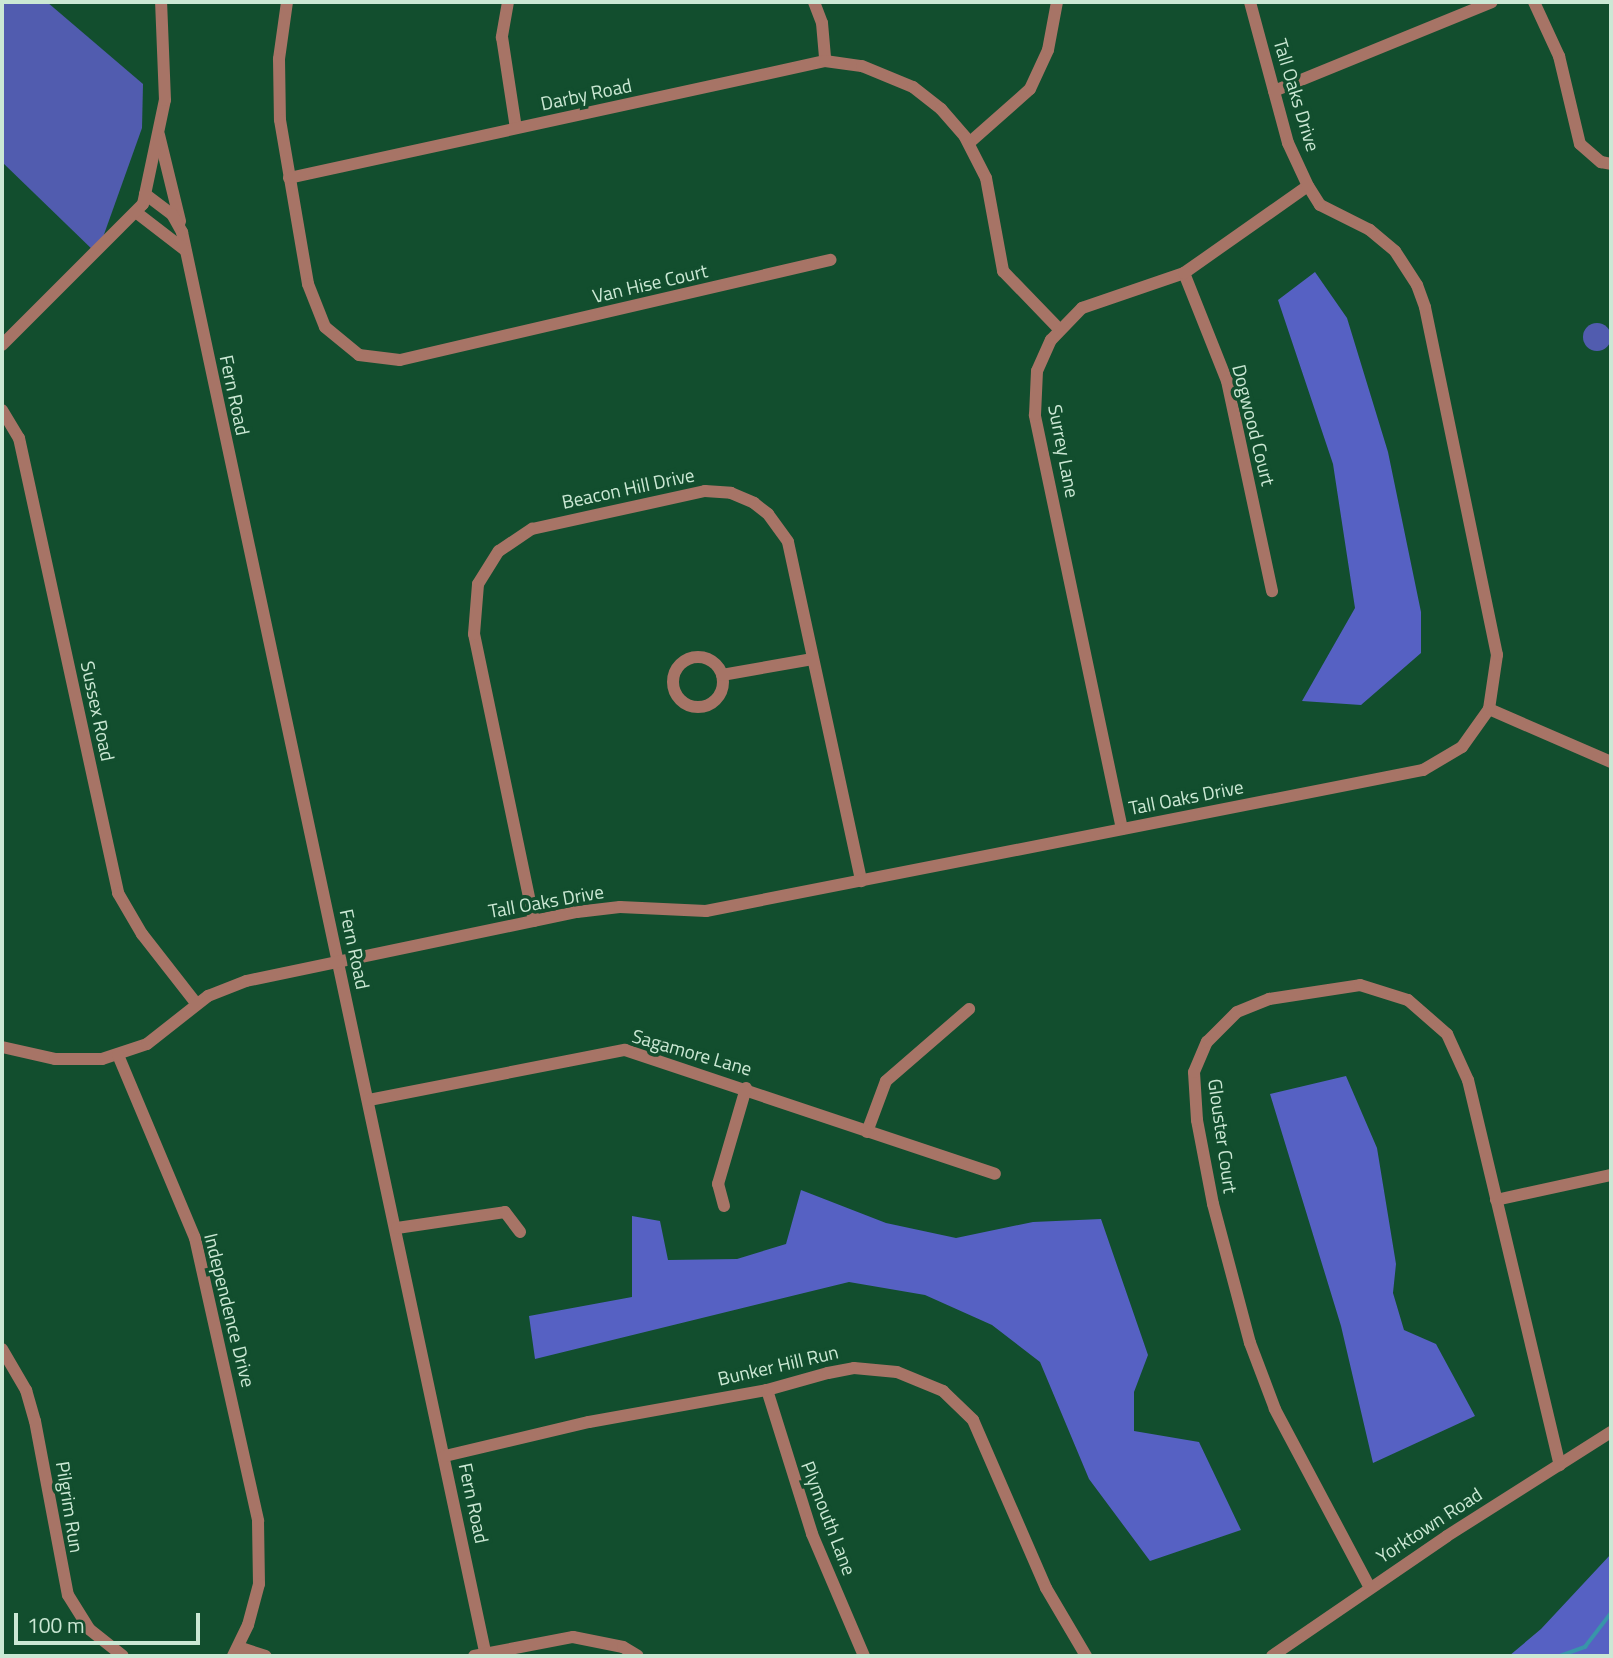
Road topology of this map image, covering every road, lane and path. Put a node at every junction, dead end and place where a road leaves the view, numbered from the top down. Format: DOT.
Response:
graph roads {
  1 [pos="160,2"];
  2 [pos="287,2"];
  3 [pos="508,2"];
  4 [pos="814,2"];
  5 [pos="1057,2"];
  6 [pos="1250,2"];
  7 [pos="1492,2"];
  8 [pos="1534,2"];
  9 [pos="825,61"];
  10 [pos="1274,90"];
  11 [pos="516,128"];
  12 [pos="159,135"];
  13 [pos="969,143"];
  14 [pos="1611,164"];
  15 [pos="289,178"];
  16 [pos="1308,186"];
  17 [pos="145,194"];
  18 [pos="137,212"];
  19 [pos="182,232"];
  20 [pos="185,250"];
  21 [pos="831,260"];
  22 [pos="1184,273"];
  23 [pos="1059,329"];
  24 [pos="2,345"];
  25 [pos="2,410"];
  26 [pos="1272,591"];
  27 [pos="813,659"];
  28 [pos="722,675"];
  29 [pos="1489,709"];
  30 [pos="1611,762"];
  31 [pos="1122,829"];
  32 [pos="861,881"];
  33 [pos="534,921"];
  34 [pos="338,961"];
  35 [pos="196,1003"];
  36 [pos="968,1009"];
  37 [pos="2,1047"];
  38 [pos="118,1055"];
  39 [pos="746,1088"];
  40 [pos="369,1100"];
  41 [pos="867,1132"];
  42 [pos="995,1174"];
  43 [pos="1611,1175"];
  44 [pos="1496,1200"];
  45 [pos="724,1206"];
  46 [pos="397,1228"];
  47 [pos="520,1232"];
  48 [pos="2,1349"];
  49 [pos="767,1390"];
  50 [pos="1611,1432"];
  51 [pos="445,1456"];
  52 [pos="1560,1465"];
  53 [pos="1370,1588"];
  54 [pos="236,1652"];
  55 [pos="482,1655"];
  56 [pos="123,1656"];
  57 [pos="266,1656"];
  58 [pos="638,1656"];
  59 [pos="864,1656"];
  60 [pos="1086,1656"];
  61 [pos="1272,1656"];
  1 -- 12 [label="street"];
  2 -- 15 [label="street"];
  3 -- 11 [label="street"];
  4 -- 9 [label="street"];
  5 -- 13 [label="street"];
  6 -- 10 [label="street, Tall Oaks Drive"];
  7 -- 10 [label="street"];
  8 -- 14 [label="street"];
  9 -- 11 [label="street, Darby Road"];
  9 -- 13 [label="street, Darby Road"];
  10 -- 16 [label="street, Tall Oaks Drive"];
  11 -- 15 [label="street, Darby Road"];
  12 -- 17 [label="street"];
  12 -- 19 [label="street"];
  13 -- 23 [label="street, Darby Road"];
  15 -- 21 [label="street, Van Hise Court"];
  16 -- 22 [label="street, Surrey Lane"];
  16 -- 29 [label="street, Tall Oaks Drive"];
  17 -- 18 [label="street"];
  17 -- 19 [label="street, Fern Road"];
  18 -- 20 [label="street"];
  18 -- 24 [label="street"];
  19 -- 20 [label="street, Fern Road"];
  20 -- 34 [label="street, Fern Road"];
  22 -- 23 [label="street, Surrey Lane"];
  22 -- 26 [label="street, Dogwood Court"];
  23 -- 31 [label="street, Surrey Lane"];
  25 -- 35 [label="street, Sussex Road"];
  27 -- 28 [label="street"];
  27 -- 32 [label="street, Beacon Hill Drive"];
  27 -- 33 [label="street, Beacon Hill Drive"];
  28 -- 28 [label="street"];
  29 -- 30 [label="street"];
  29 -- 31 [label="street, Tall Oaks Drive"];
  31 -- 32 [label="street, Tall Oaks Drive"];
  32 -- 33 [label="street, Tall Oaks Drive"];
  33 -- 34 [label="street, Tall Oaks Drive"];
  34 -- 35 [label="street, Tall Oaks Drive"];
  34 -- 40 [label="street, Fern Road"];
  35 -- 38 [label="street, Tall Oaks Drive"];
  36 -- 41 [label="street"];
  37 -- 38 [label="street"];
  38 -- 54 [label="street, Independence Drive"];
  39 -- 40 [label="street, Sagamore Lane"];
  39 -- 41 [label="street, Sagamore Lane"];
  39 -- 45 [label="street"];
  40 -- 46 [label="street, Fern Road"];
  41 -- 42 [label="street, Sagamore Lane"];
  43 -- 44 [label="street"];
  44 -- 52 [label="street, Glouster Court"];
  44 -- 53 [label="street, Glouster Court"];
  46 -- 47 [label="street"];
  46 -- 51 [label="street, Fern Road"];
  48 -- 56 [label="street, Pilgrim Run"];
  49 -- 51 [label="street, Bunker Hill Run"];
  49 -- 59 [label="street, Plymouth Lane"];
  49 -- 60 [label="street, Bunker Hill Run"];
  50 -- 52 [label="street, Yorktown Road"];
  51 -- 55 [label="street, Fern Road"];
  52 -- 53 [label="street, Yorktown Road"];
  53 -- 61 [label="street, Yorktown Road"];
  54 -- 57 [label="street"];
  55 -- 58 [label="street"];
}
